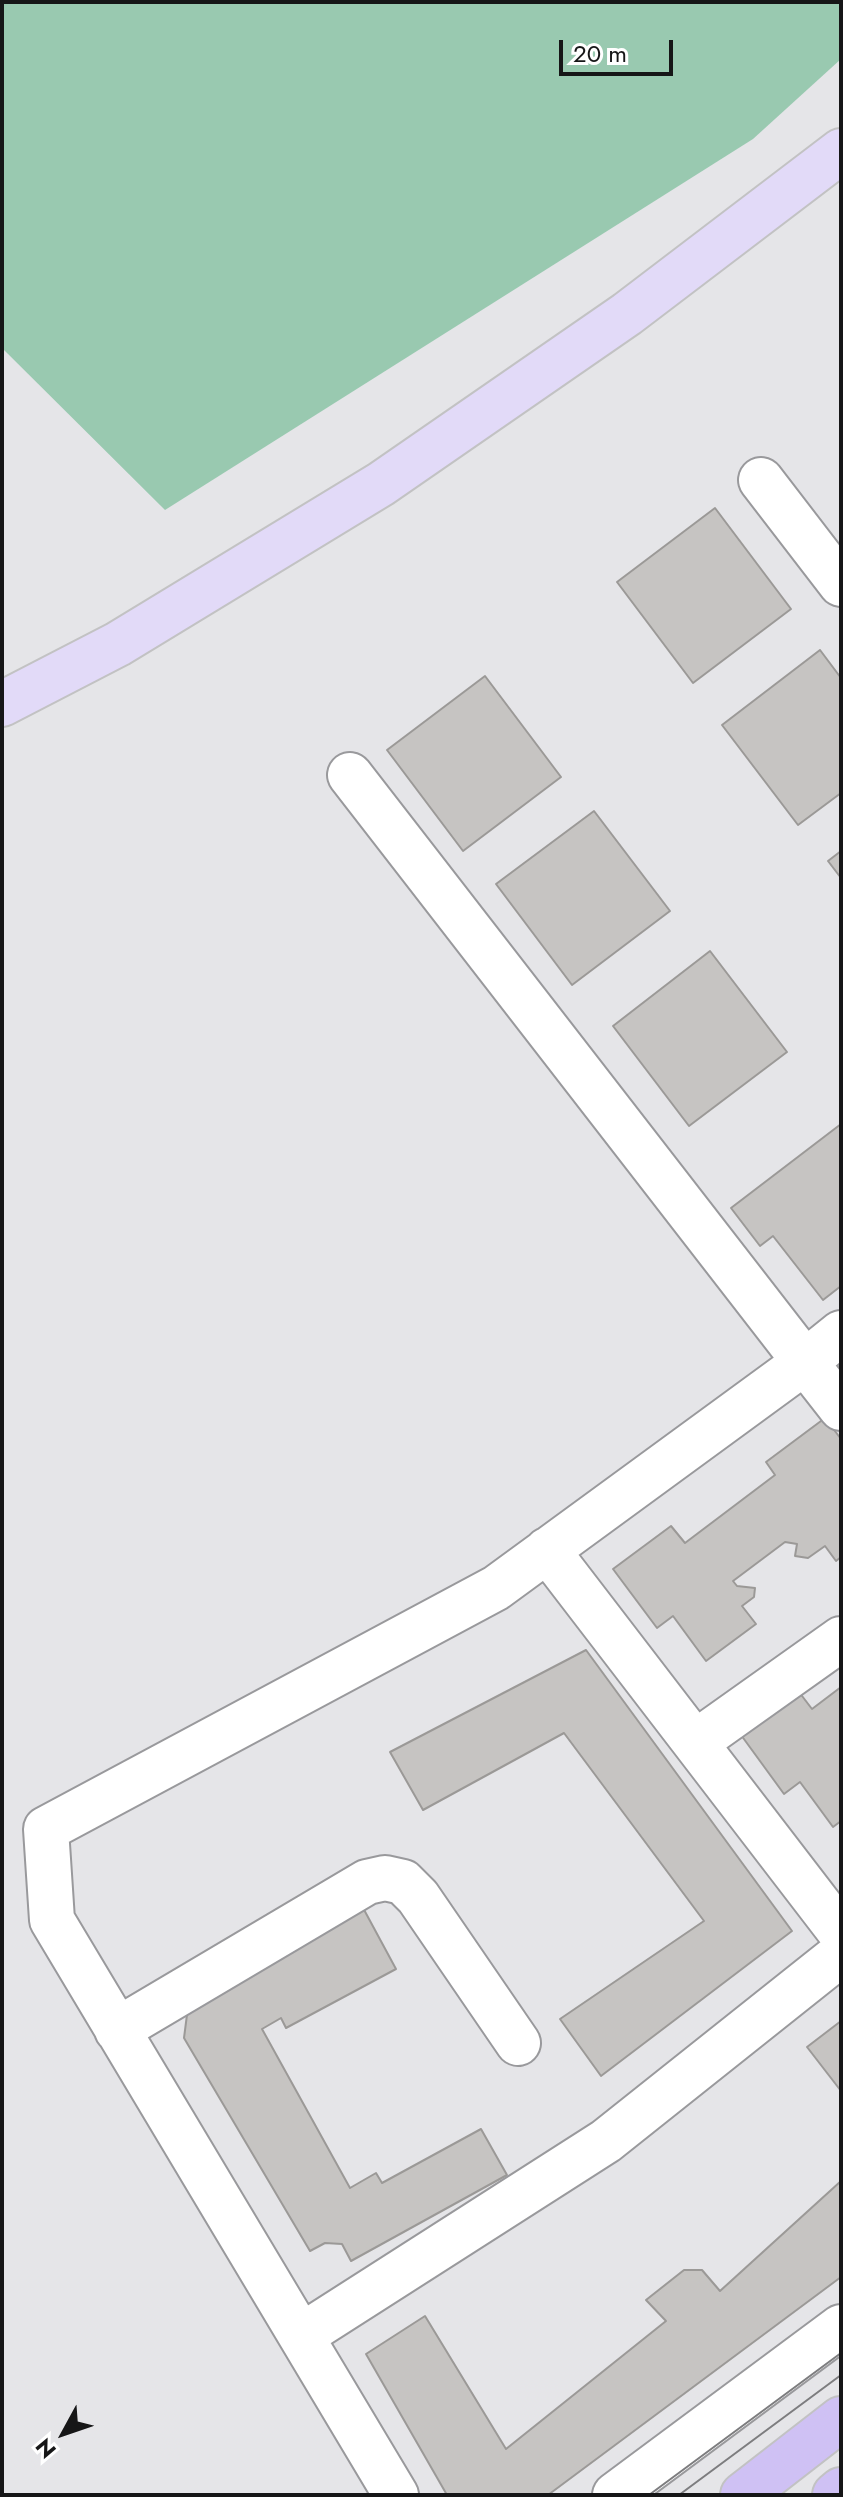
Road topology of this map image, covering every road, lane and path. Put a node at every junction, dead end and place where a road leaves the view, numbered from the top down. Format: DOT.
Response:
graph roads {
  1 [pos="841,151"];
  2 [pos="761,480"];
  3 [pos="841,584"];
  4 [pos="2,704"];
  5 [pos="350,775"];
  6 [pos="841,1333"];
  7 [pos="805,1362"];
  8 [pos="841,1408"];
  9 [pos="547,1550"];
  10 [pos="841,1639"];
  11 [pos="696,1742"];
  12 [pos="826,1881"];
  13 [pos="841,1933"];
  14 [pos="841,1954"];
  15 [pos="117,2030"];
  16 [pos="518,2043"];
  17 [pos="841,2327"];
  18 [pos="301,2336"];
  19 [pos="841,2419"];
  20 [pos="841,2490"];
  21 [pos="396,2495"];
  22 [pos="615,2495"];
  23 [pos="743,2495"];
  24 [pos="835,2495"];
  1 -- 4 [label="main road"];
  2 -- 3 [label="street"];
  5 -- 7 [label="street"];
  6 -- 7 [label="street"];
  7 -- 8 [label="street"];
  7 -- 9 [label="street"];
  9 -- 11 [label="street"];
  9 -- 15 [label="street"];
  10 -- 11 [label="street"];
  11 -- 12 [label="street"];
  12 -- 13 [label="street"];
  14 -- 18 [label="street"];
  15 -- 16 [label="street"];
  15 -- 18 [label="street"];
  17 -- 22 [label="street"];
  18 -- 21 [label="street"];
  19 -- 23 [label="highway"];
  20 -- 24 [label="highway"];
}
